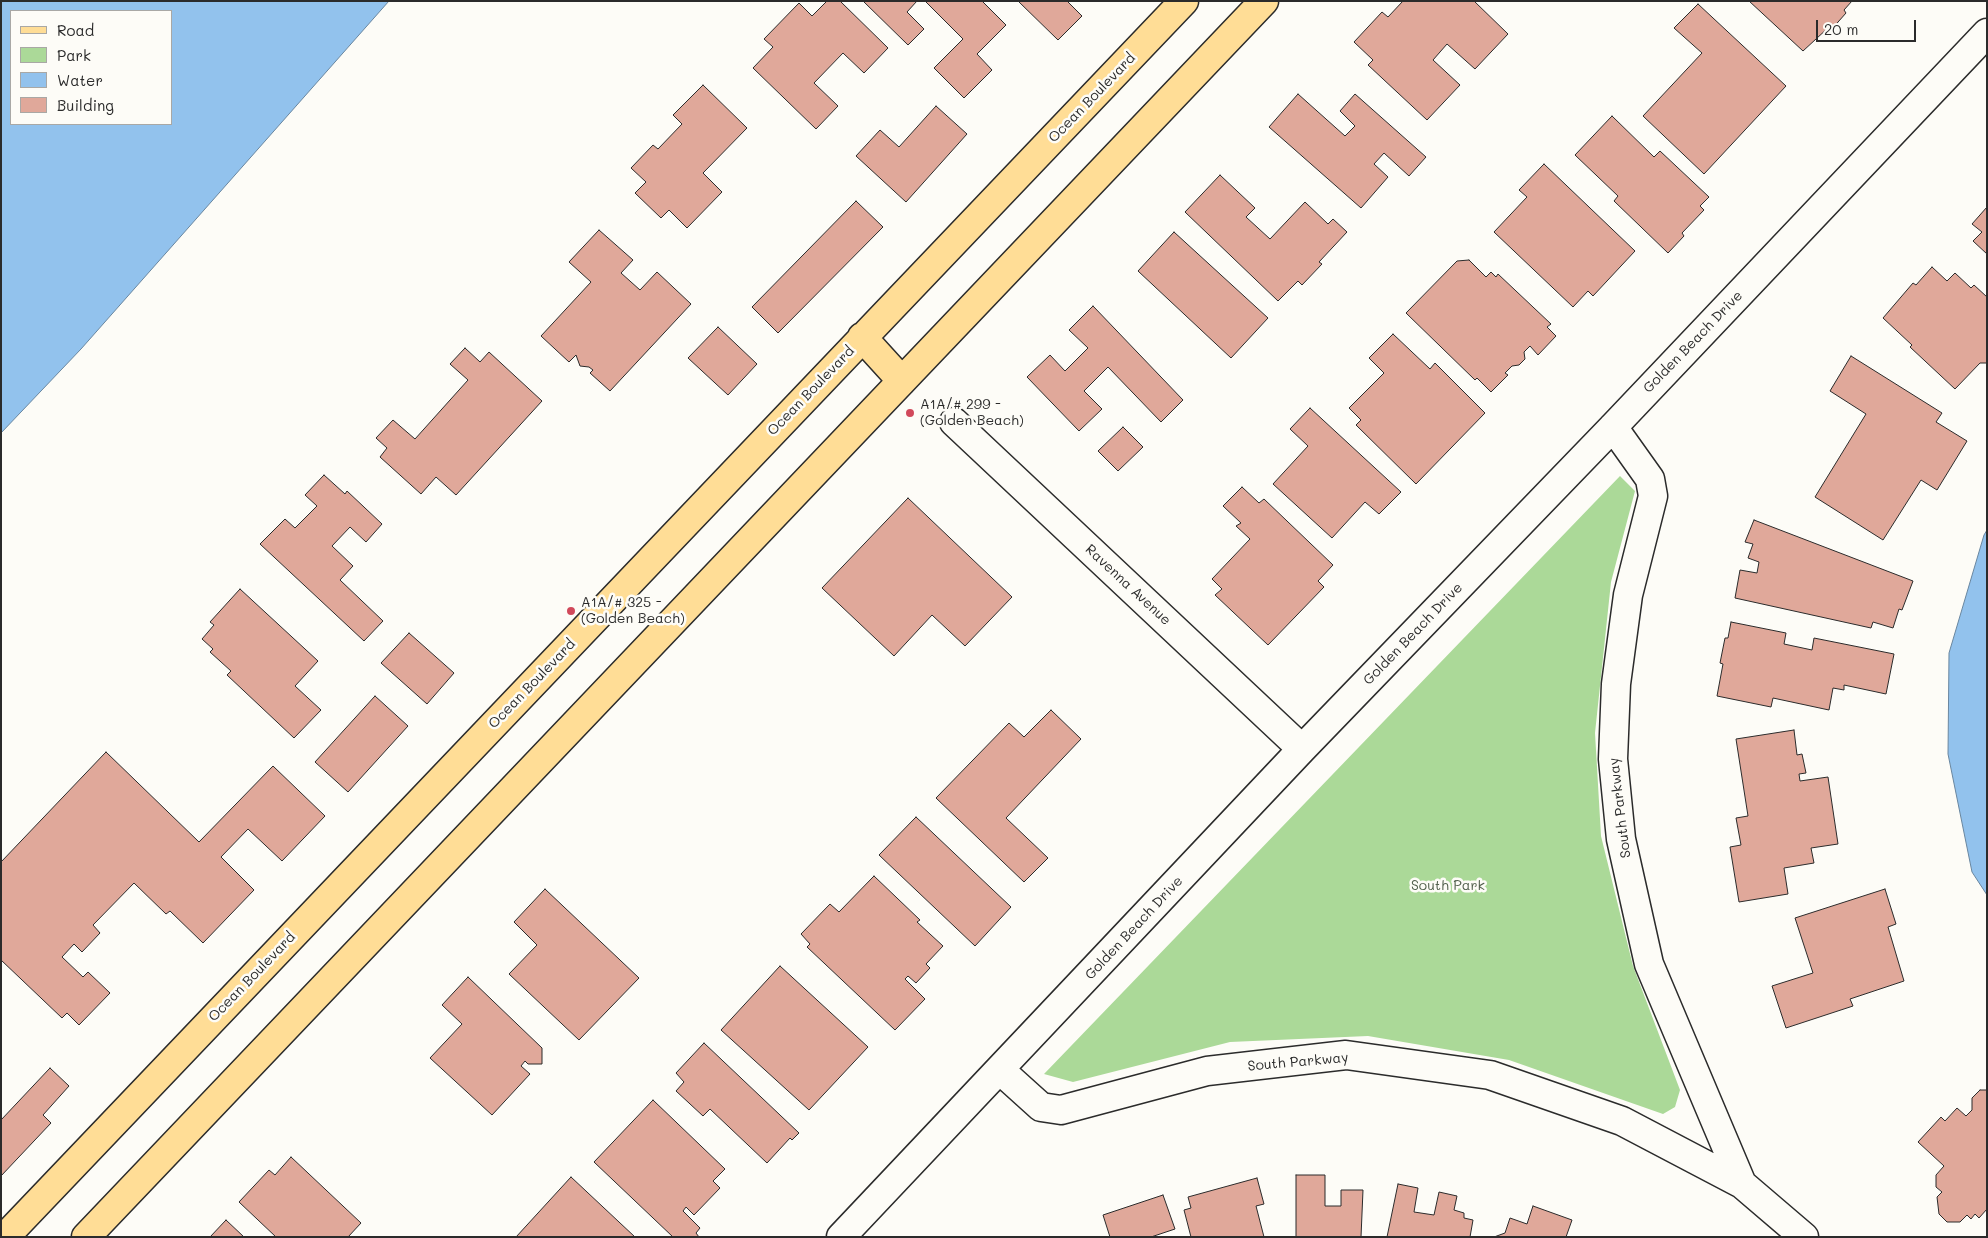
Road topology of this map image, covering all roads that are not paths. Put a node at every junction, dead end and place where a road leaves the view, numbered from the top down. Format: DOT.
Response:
graph roads {
  1 [pos="1184,1"];
  2 [pos="1264,1"];
  3 [pos="1987,33"];
  4 [pos="862,337"];
  5 [pos="902,381"];
  6 [pos="954,422"];
  7 [pos="1613,427"];
  8 [pos="1302,749"];
  9 [pos="1000,1070"];
  10 [pos="1742,1184"];
  11 [pos="5,1237"];
  12 [pos="86,1237"];
  13 [pos="840,1237"];
  14 [pos="1804,1237"];
  1 -- 4 [label="main road, Ocean Boulevard"];
  2 -- 5 [label="main road"];
  3 -- 7 [label="street, Golden Beach Drive"];
  4 -- 5 [label="main road"];
  4 -- 11 [label="main road, Ocean Boulevard"];
  5 -- 12 [label="main road"];
  6 -- 8 [label="street, Ravenna Avenue"];
  7 -- 8 [label="street, Golden Beach Drive"];
  7 -- 10 [label="street, South Parkway"];
  8 -- 9 [label="street, Golden Beach Drive"];
  9 -- 10 [label="street, South Parkway"];
  9 -- 13 [label="street, Golden Beach Drive"];
  10 -- 14 [label="street, South Parkway"];
}
